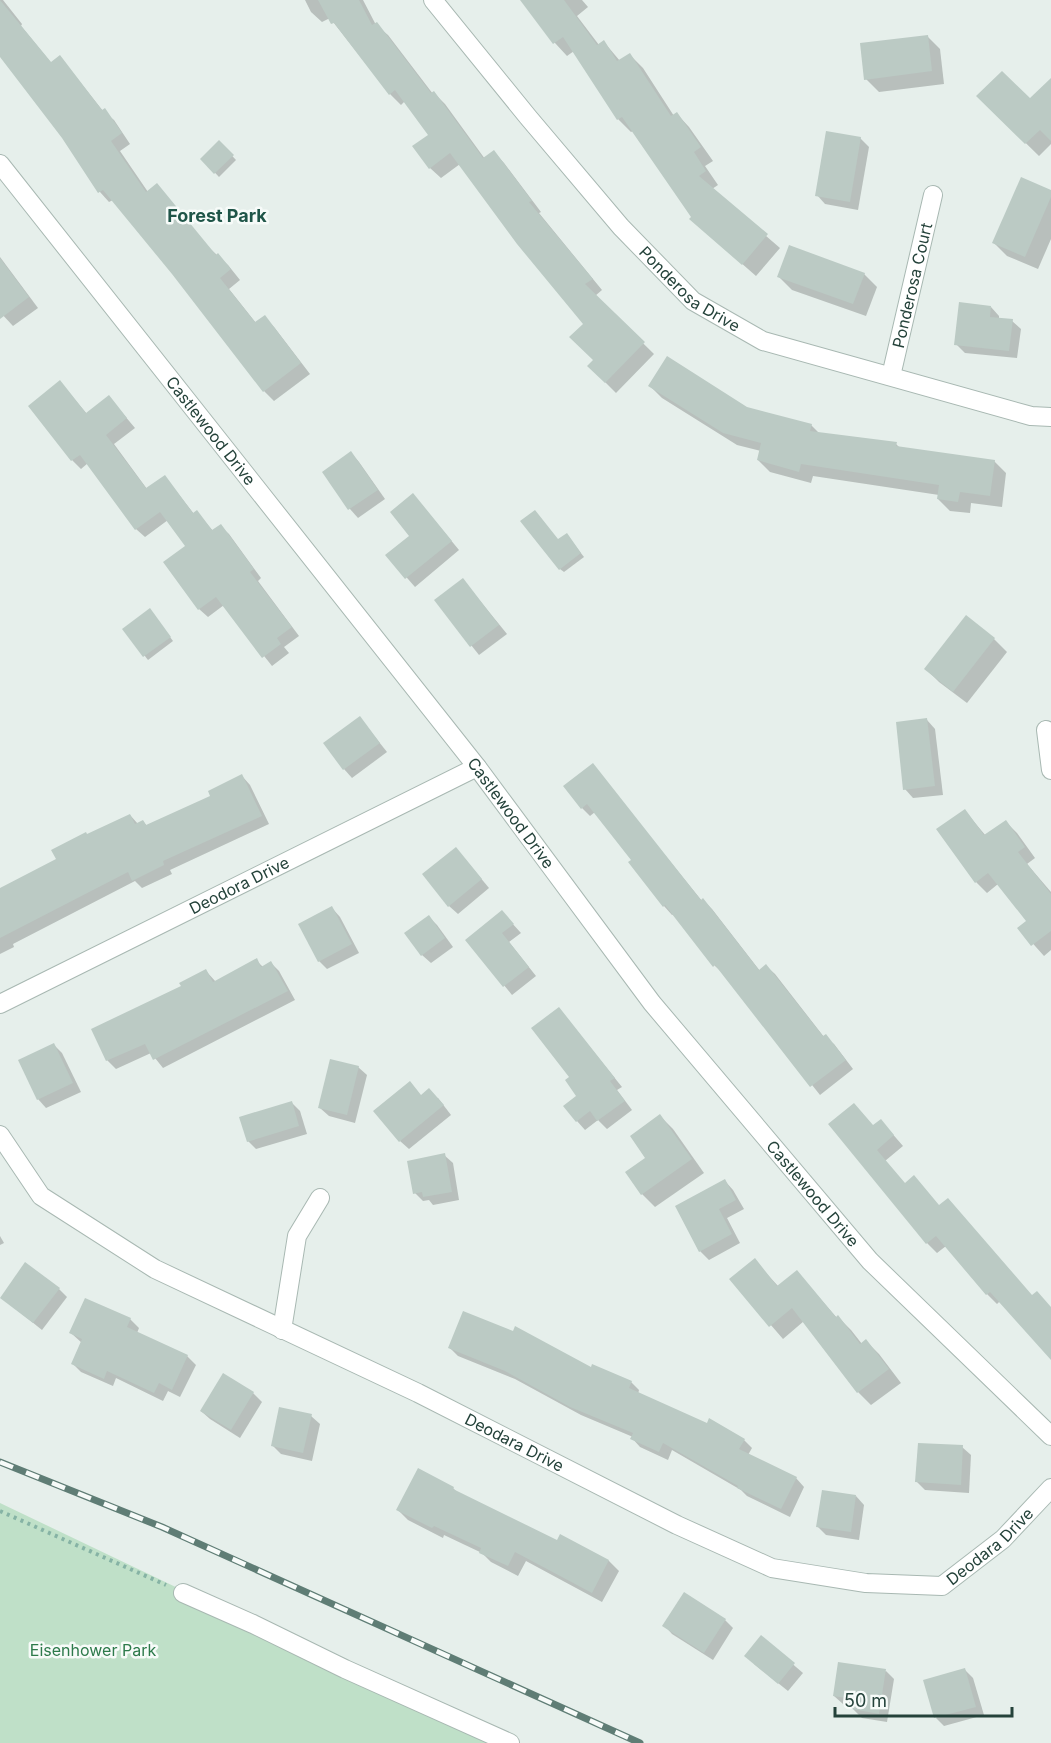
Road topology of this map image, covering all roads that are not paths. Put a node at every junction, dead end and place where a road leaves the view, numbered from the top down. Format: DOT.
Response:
graph roads {
  1 [pos="433,0"];
  2 [pos="0,165"];
  3 [pos="933,195"];
  4 [pos="891,376"];
  5 [pos="1051,417"];
  6 [pos="1046,730"];
  7 [pos="477,767"];
  8 [pos="1051,770"];
  9 [pos="0,1004"];
  10 [pos="0,1135"];
  11 [pos="320,1198"];
  12 [pos="282,1330"];
  13 [pos="1051,1436"];
  14 [pos="1051,1488"];
  15 [pos="183,1593"];
  16 [pos="510,1743"];
  1 -- 4 [label="street, Ponderosa Drive"];
  2 -- 7 [label="street, Castlewood Drive"];
  3 -- 4 [label="street, Ponderosa Court"];
  4 -- 5 [label="street, Ponderosa Drive"];
  6 -- 8 [label="street"];
  7 -- 9 [label="street, Deodora Drive"];
  7 -- 13 [label="street, Castlewood Drive"];
  10 -- 12 [label="street, Deodara Drive"];
  11 -- 12 [label="street"];
  12 -- 14 [label="street, Deodara Drive"];
  15 -- 16 [label="street"];
}
